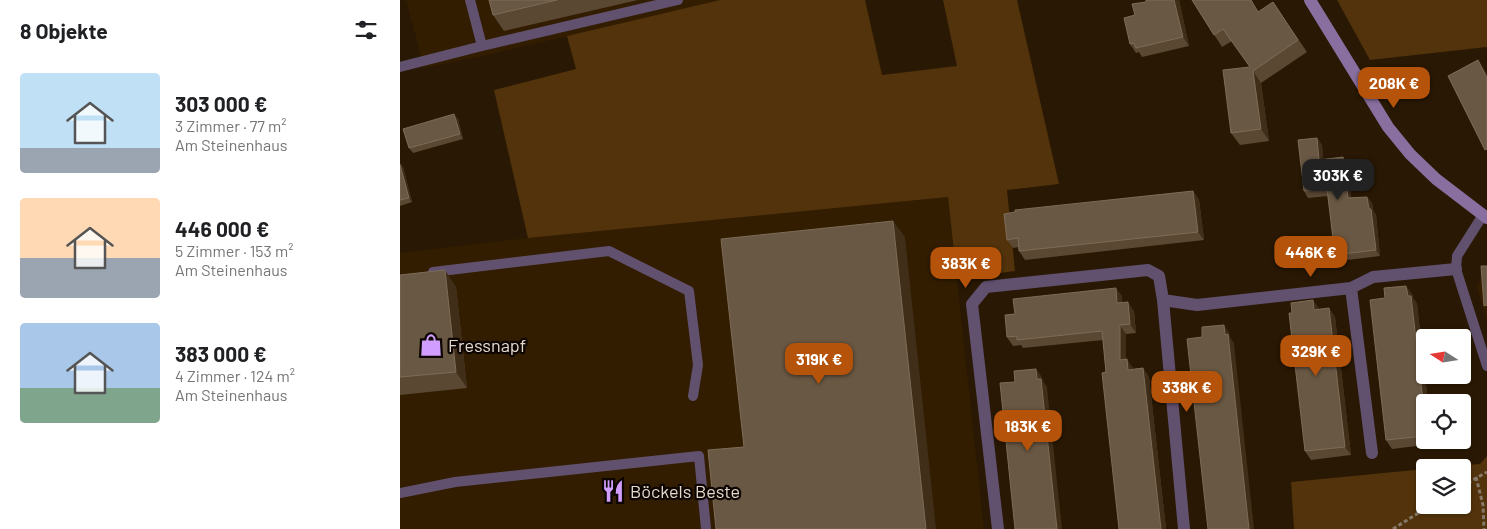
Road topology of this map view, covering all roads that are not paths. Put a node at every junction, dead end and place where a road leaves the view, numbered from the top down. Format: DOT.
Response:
graph roads {
  1 [pos="470,0"];
  2 [pos="678,0"];
  3 [pos="1310,0"];
  4 [pos="482,46"];
  5 [pos="400,67"];
  6 [pos="1485,216"];
  7 [pos="1456,269"];
  8 [pos="419,274"];
  9 [pos="1351,288"];
  10 [pos="1163,300"];
  11 [pos="1487,366"];
  12 [pos="693,396"];
  13 [pos="1372,453"];
  14 [pos="400,494"];
  15 [pos="706,529"];
  16 [pos="998,529"];
  17 [pos="1184,529"];
  1 -- 4 [label="lane"];
  2 -- 4 [label="lane"];
  3 -- 6 [label="main road"];
  4 -- 5 [label="lane"];
  6 -- 7 [label="lane"];
  7 -- 9 [label="street"];
  7 -- 11 [label="lane"];
  8 -- 12 [label="lane"];
  9 -- 10 [label="street"];
  9 -- 13 [label="street"];
  10 -- 16 [label="street"];
  10 -- 17 [label="street"];
  14 -- 15 [label="lane"];
}
